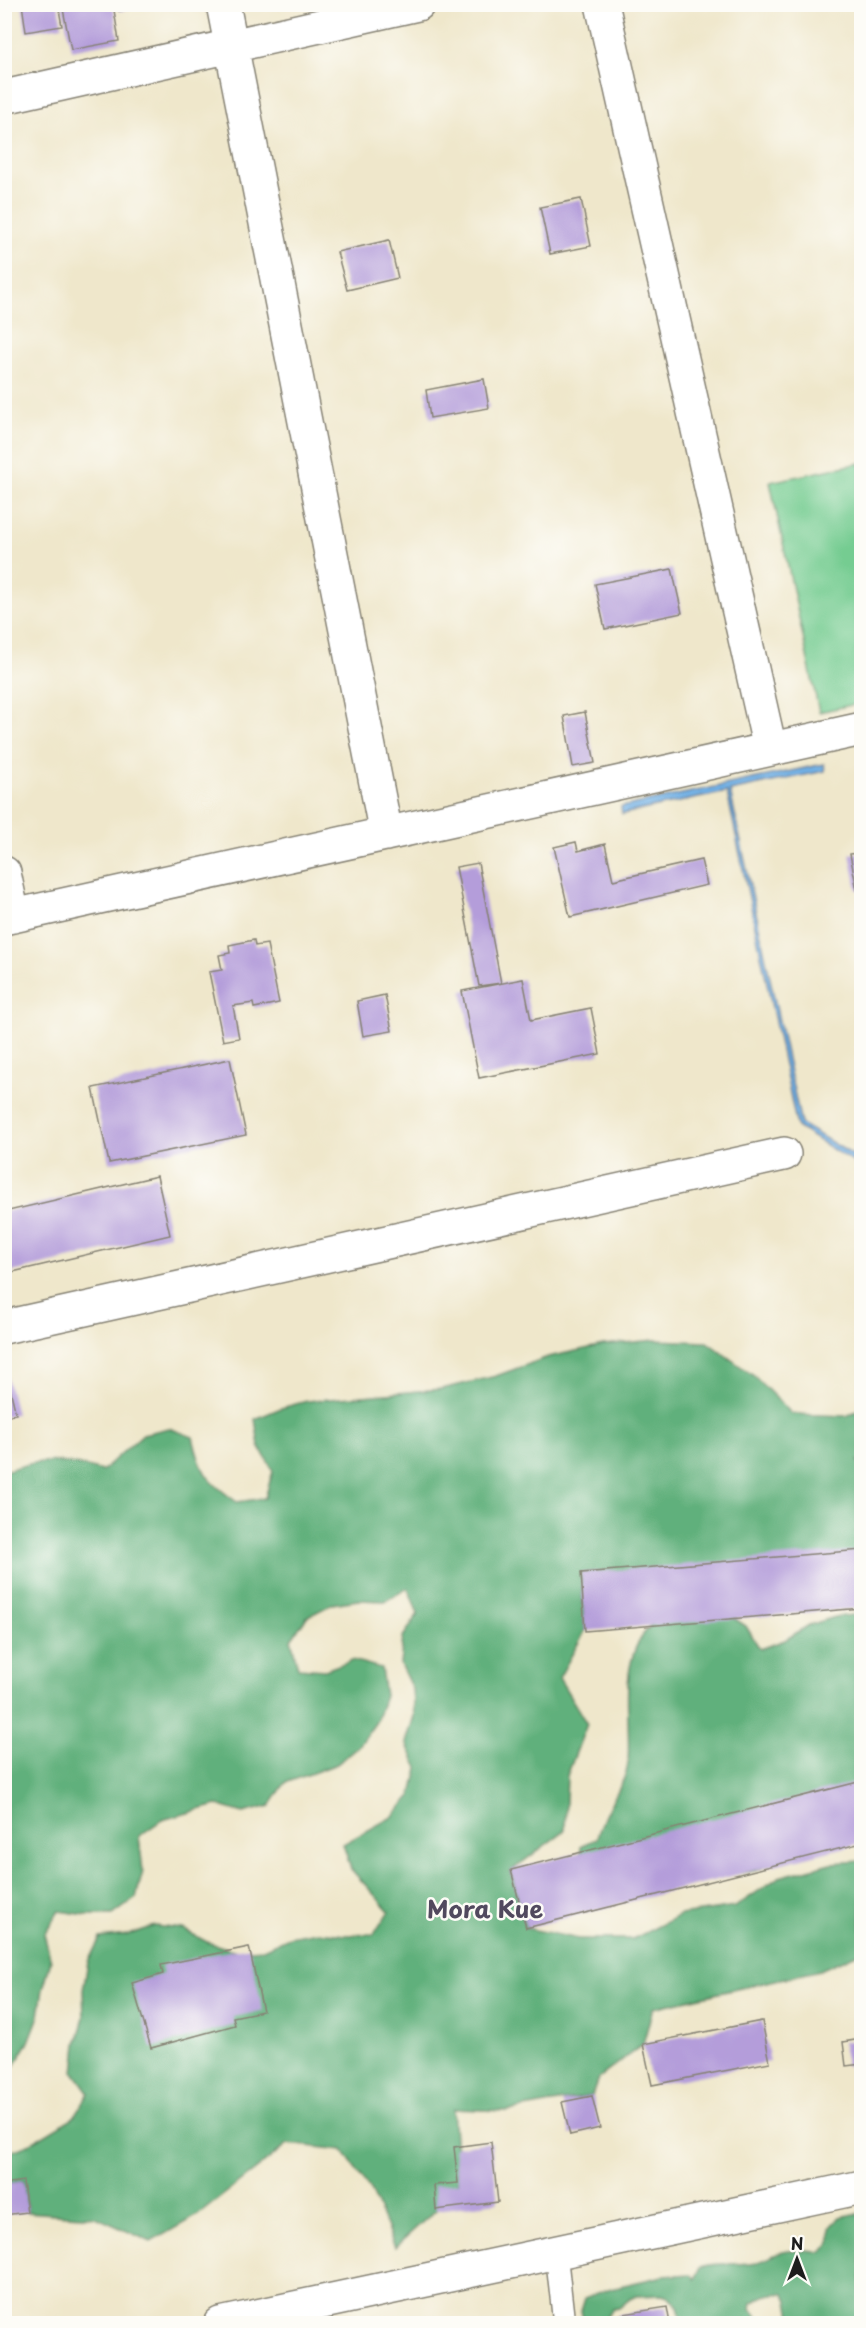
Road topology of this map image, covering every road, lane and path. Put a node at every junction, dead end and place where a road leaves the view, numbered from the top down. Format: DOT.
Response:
graph roads {
  1 [pos="223,4"];
  2 [pos="418,4"];
  3 [pos="602,4"];
  4 [pos="232,46"];
  5 [pos="4,97"];
  6 [pos="861,729"];
  7 [pos="770,749"];
  8 [pos="386,834"];
  9 [pos="4,873"];
  10 [pos="9,917"];
  11 [pos="784,1154"];
  12 [pos="4,1327"];
  13 [pos="861,2187"];
  14 [pos="556,2252"];
  15 [pos="220,2324"];
  16 [pos="564,2324"];
  1 -- 4 [label="street"];
  2 -- 4 [label="street"];
  3 -- 7 [label="street"];
  4 -- 5 [label="street"];
  4 -- 8 [label="street"];
  6 -- 7 [label="street"];
  7 -- 8 [label="street"];
  8 -- 10 [label="street"];
  9 -- 10 [label="street"];
  11 -- 12 [label="street"];
  13 -- 14 [label="street"];
  14 -- 15 [label="street"];
  14 -- 16 [label="lane"];
}
